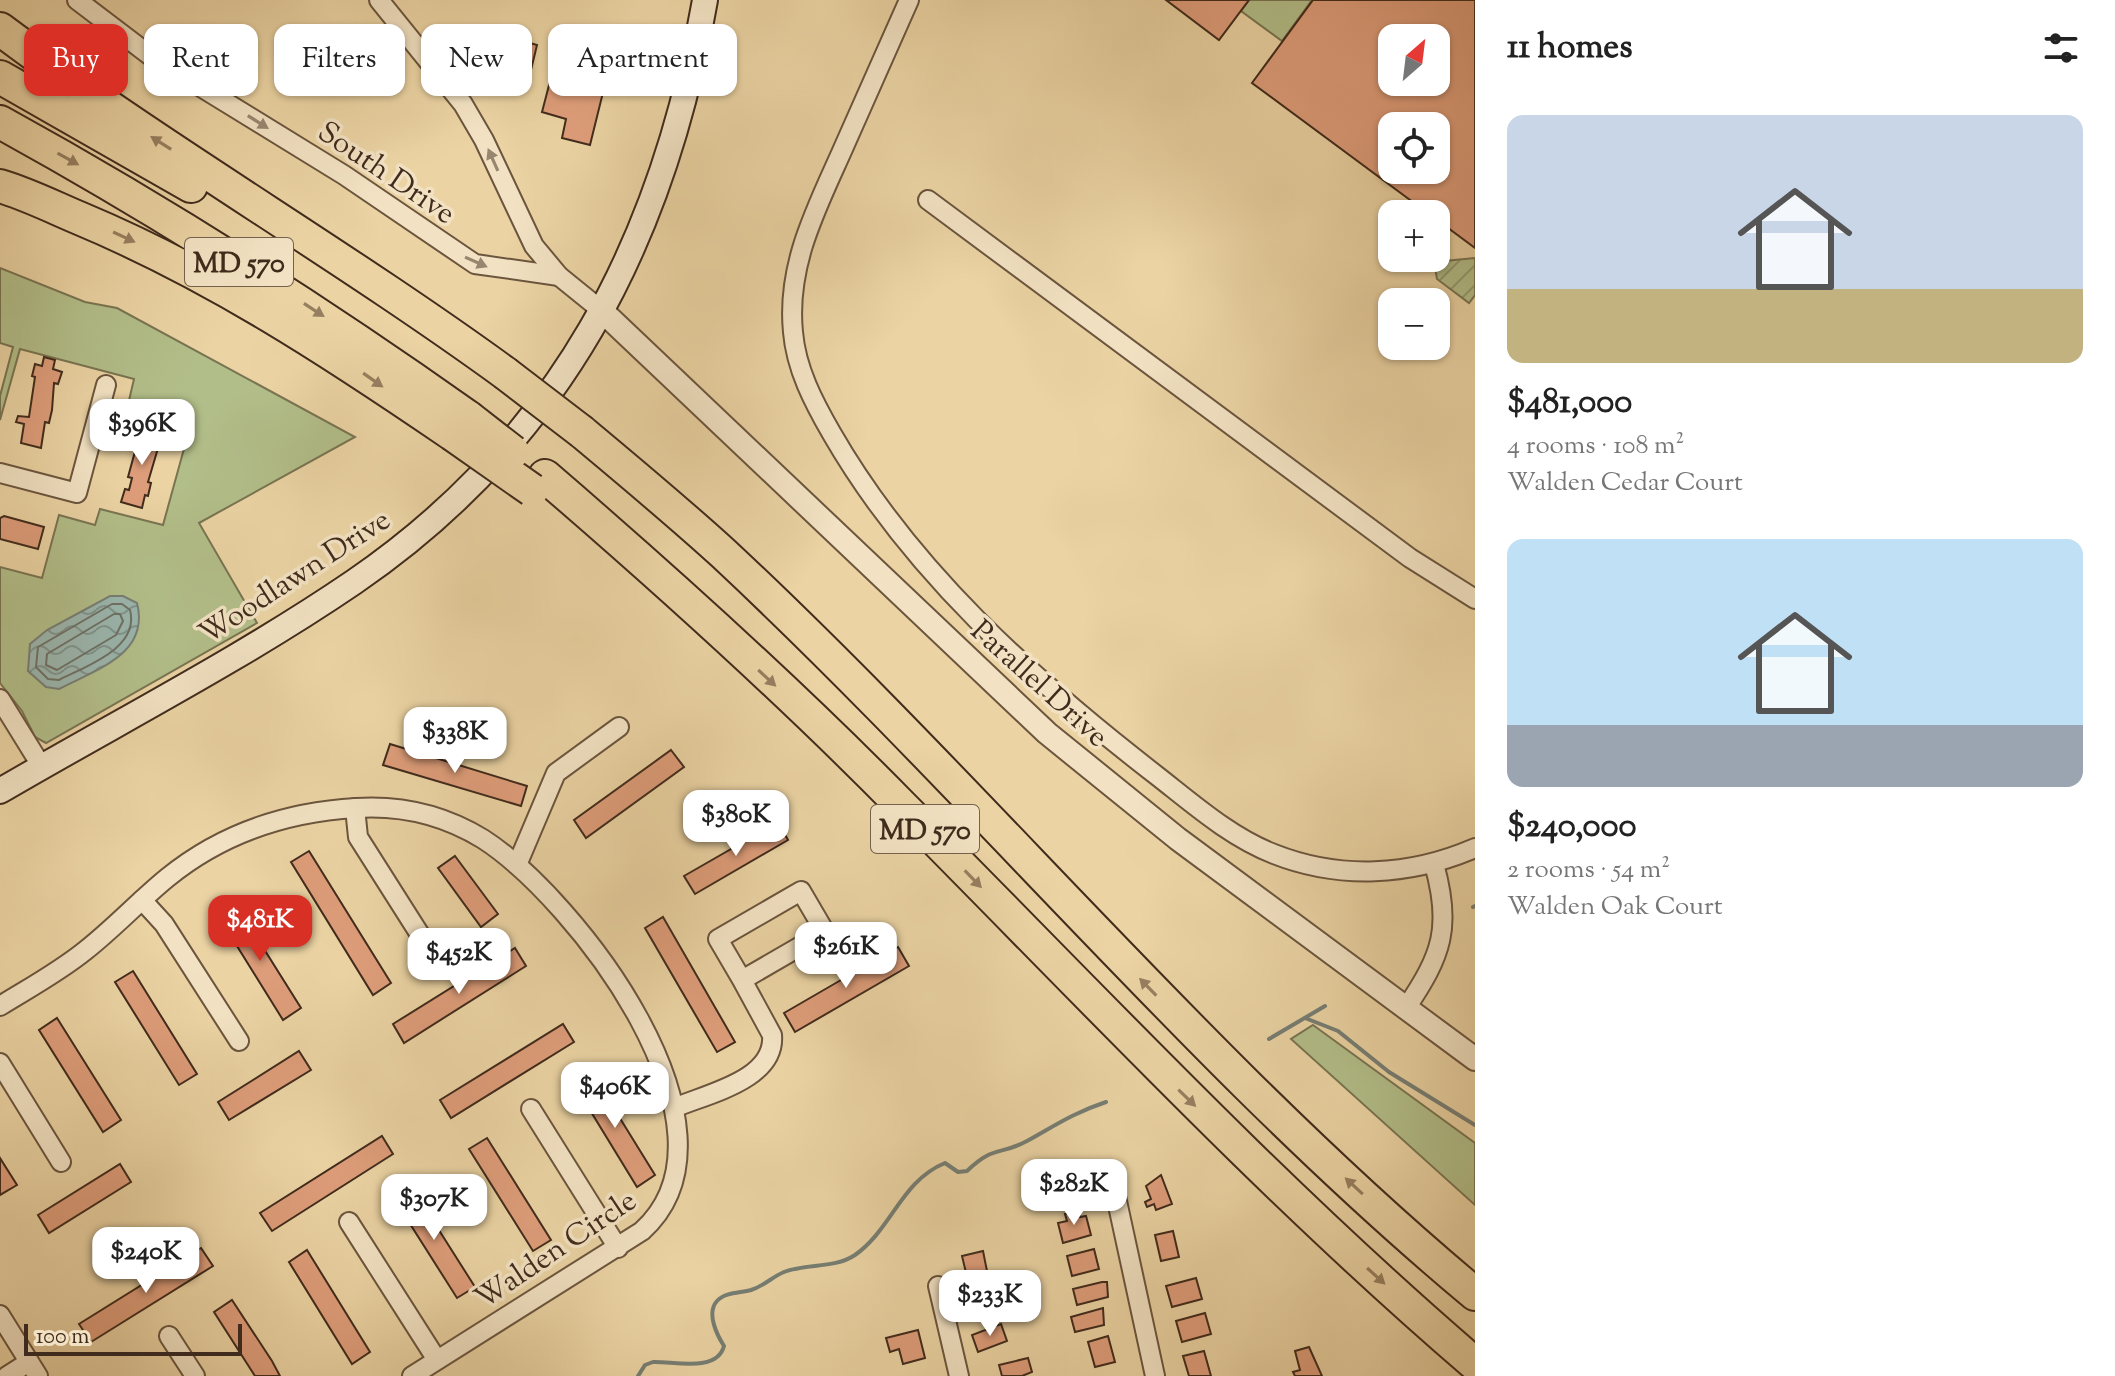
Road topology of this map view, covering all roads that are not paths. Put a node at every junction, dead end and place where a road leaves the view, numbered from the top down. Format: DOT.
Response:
graph roads {
  1 [pos="77,0"];
  2 [pos="379,0"];
  3 [pos="705,0"];
  4 [pos="909,0"];
  5 [pos="0,29"];
  6 [pos="0,77"];
  7 [pos="0,122"];
  8 [pos="0,186"];
  9 [pos="928,200"];
  10 [pos="559,276"];
  11 [pos="601,310"];
  12 [pos="499,380"];
  13 [pos="106,385"];
  14 [pos="460,426"];
  15 [pos="0,473"];
  16 [pos="1475,599"];
  17 [pos="0,699"];
  18 [pos="619,727"];
  19 [pos="42,767"];
  20 [pos="0,791"];
  21 [pos="355,808"];
  22 [pos="1475,848"];
  23 [pos="1434,864"];
  24 [pos="517,865"];
  25 [pos="142,900"];
  26 [pos="431,952"];
  27 [pos="742,980"];
  28 [pos="0,1006"];
  29 [pos="1406,1008"];
  30 [pos="239,1041"];
  31 [pos="1475,1059"];
  32 [pos="0,1063"];
  33 [pos="674,1108"];
  34 [pos="531,1109"];
  35 [pos="61,1162"];
  36 [pos="1112,1178"];
  37 [pos="349,1222"];
  38 [pos="618,1248"];
  39 [pos="938,1286"];
  40 [pos="1475,1294"];
  41 [pos="0,1315"];
  42 [pos="169,1336"];
  43 [pos="437,1360"];
  44 [pos="1475,1364"];
  45 [pos="34,1369"];
  46 [pos="7,1376"];
  47 [pos="195,1376"];
  48 [pos="412,1376"];
  49 [pos="959,1376"];
  50 [pos="1155,1376"];
  1 -- 10 [label="street, South Drive, one-way"];
  10 -- 2 [label="street, one-way"];
  3 -- 11 [label="main road, Woodlawn Drive"];
  4 -- 23 [label="street"];
  12 -- 5 [label="highway, one-way"];
  6 -- 12 [label="highway, MD 570"];
  7 -- 14 [label="highway, MD 570, one-way"];
  8 -- 14 [label="highway, one-way"];
  9 -- 16 [label="street"];
  10 -- 11 [label="street"];
  11 -- 19 [label="main road, Woodlawn Drive"];
  11 -- 29 [label="street, Parallel Drive"];
  40 -- 12 [label="highway, MD 570, one-way"];
  13 -- 15 [label="street"];
  14 -- 44 [label="highway, MD 570, one-way, bridge"];
  17 -- 19 [label="street"];
  18 -- 24 [label="street"];
  19 -- 20 [label="main road, Woodlawn Drive"];
  21 -- 24 [label="street, Walden Circle"];
  21 -- 25 [label="street, Walden Circle"];
  21 -- 26 [label="street"];
  22 -- 23 [label="street"];
  23 -- 29 [label="street"];
  24 -- 33 [label="street, Walden Circle"];
  25 -- 28 [label="street, Walden Circle"];
  25 -- 30 [label="street"];
  27 -- 27 [label="street"];
  27 -- 33 [label="street"];
  29 -- 31 [label="street, Parallel Drive"];
  32 -- 35 [label="street"];
  33 -- 38 [label="street, Walden Circle"];
  34 -- 38 [label="street"];
  36 -- 50 [label="street"];
  37 -- 43 [label="street"];
  38 -- 43 [label="street, Walden Circle"];
  39 -- 49 [label="street"];
  41 -- 45 [label="street"];
  42 -- 47 [label="street"];
  43 -- 48 [label="street, Walden Circle"];
  45 -- 46 [label="street"];
}
